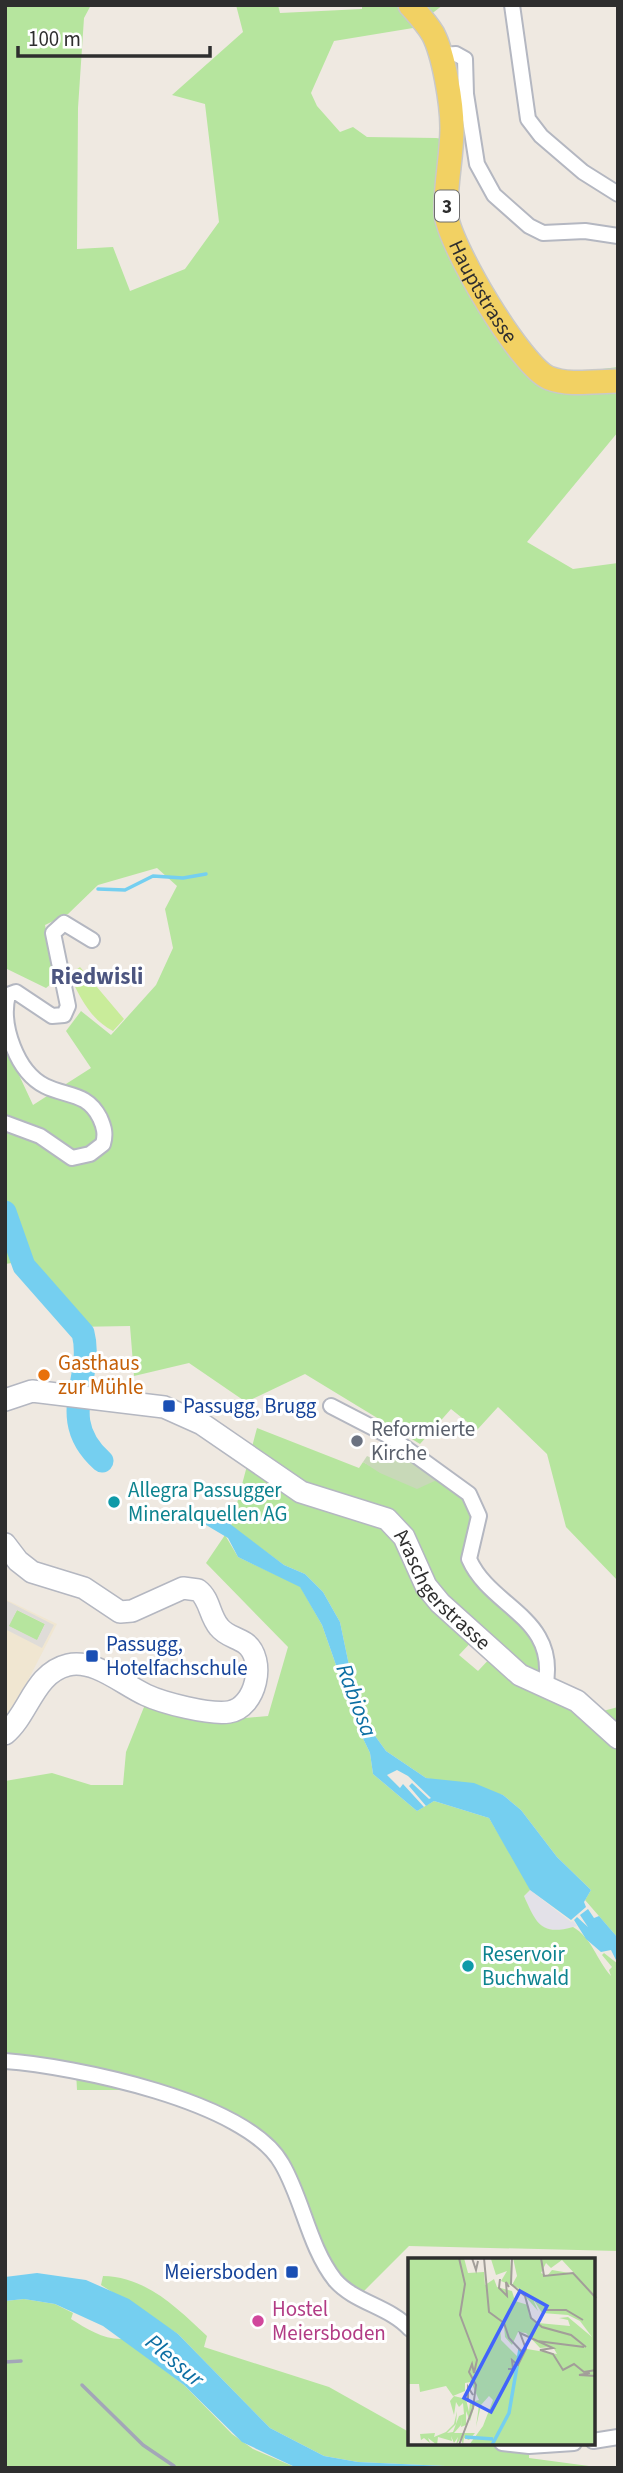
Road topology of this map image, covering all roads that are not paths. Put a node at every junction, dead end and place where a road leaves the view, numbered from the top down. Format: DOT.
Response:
graph roads {
  1 [pos="410,5"];
  2 [pos="512,5"];
  3 [pos="440,55"];
  4 [pos="618,194"];
  5 [pos="618,236"];
  6 [pos="618,381"];
  7 [pos="92,940"];
  8 [pos="5,1123"];
  9 [pos="7,1394"];
  10 [pos="331,1406"];
  11 [pos="5,1544"];
  12 [pos="545,1688"];
  13 [pos="5,1734"];
  14 [pos="618,1738"];
  15 [pos="5,2061"];
  16 [pos="408,2327"];
  17 [pos="618,2437"];
  18 [pos="595,2441"];
  19 [pos="520,2445"];
  20 [pos="544,2445"];
  1 -- 3 [label="main road, Hauptstrasse / 3"];
  2 -- 4 [label="street"];
  3 -- 5 [label="street"];
  3 -- 6 [label="main road, Hauptstrasse / 3"];
  7 -- 8 [label="street"];
  9 -- 12 [label="street, Araschgerstrasse"];
  10 -- 12 [label="street"];
  11 -- 13 [label="street"];
  12 -- 14 [label="street, Araschgerstrasse"];
  15 -- 16 [label="street"];
  17 -- 18 [label="street"];
  19 -- 20 [label="street"];
}
